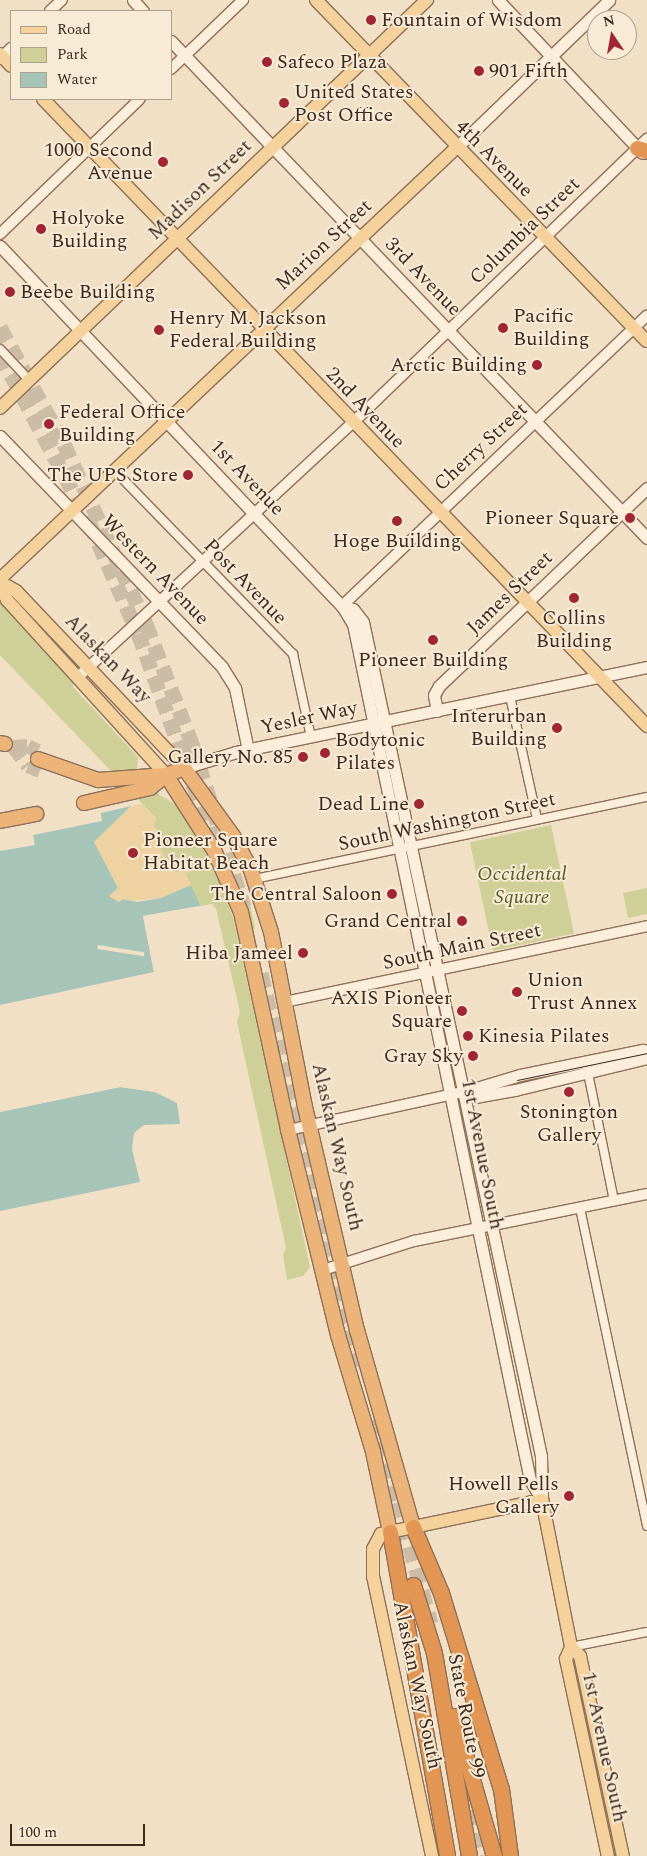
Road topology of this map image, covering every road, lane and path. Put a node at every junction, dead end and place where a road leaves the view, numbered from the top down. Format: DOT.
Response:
graph roads {
  1 [pos="62,0"];
  2 [pos="132,0"];
  3 [pos="243,0"];
  4 [pos="316,0"];
  5 [pos="427,0"];
  6 [pos="498,0"];
  7 [pos="609,0"];
  8 [pos="51,10"];
  9 [pos="142,10"];
  10 [pos="172,42"];
  11 [pos="369,55"];
  12 [pos="185,56"];
  13 [pos="550,56"];
  14 [pos="172,68"];
  15 [pos="44,100"];
  16 [pos="139,100"];
  17 [pos="273,146"];
  18 [pos="90,147"];
  19 [pos="456,148"];
  20 [pos="645,149"];
  21 [pos="0,234"];
  22 [pos="543,236"];
  23 [pos="359,238"];
  24 [pos="177,239"];
  25 [pos="0,246"];
  26 [pos="647,316"];
  27 [pos="263,328"];
  28 [pos="634,328"];
  29 [pos="448,330"];
  30 [pos="81,331"];
  31 [pos="647,341"];
  32 [pos="0,348"];
  33 [pos="29,380"];
  34 [pos="0,408"];
  35 [pos="165,419"];
  36 [pos="535,421"];
  37 [pos="354,422"];
  38 [pos="0,436"];
  39 [pos="114,470"];
  40 [pos="647,488"];
  41 [pos="71,511"];
  42 [pos="439,511"];
  43 [pos="622,512"];
  44 [pos="255,514"];
  45 [pos="647,538"];
  46 [pos="203,562"];
  47 [pos="0,582"];
  48 [pos="160,601"];
  49 [pos="527,603"];
  50 [pos="342,606"];
  51 [pos="89,666"];
  52 [pos="647,667"];
  53 [pos="78,677"];
  54 [pos="599,677"];
  55 [pos="510,696"];
  56 [pos="437,711"];
  57 [pos="379,722"];
  58 [pos="647,726"];
  59 [pos="311,737"];
  60 [pos="248,750"];
  61 [pos="39,760"];
  62 [pos="184,768"];
  63 [pos="166,775"];
  64 [pos="647,797"];
  65 [pos="84,803"];
  66 [pos="36,814"];
  67 [pos="537,819"];
  68 [pos="0,821"];
  69 [pos="405,847"];
  70 [pos="254,879"];
  71 [pos="647,926"];
  72 [pos="431,971"];
  73 [pos="284,1002"];
  74 [pos="647,1052"];
  75 [pos="647,1058"];
  76 [pos="585,1061"];
  77 [pos="588,1074"];
  78 [pos="457,1094"];
  79 [pos="309,1125"];
  80 [pos="288,1130"];
  81 [pos="647,1194"];
  82 [pos="614,1200"];
  83 [pos="580,1208"];
  84 [pos="492,1226"];
  85 [pos="478,1229"];
  86 [pos="343,1262"];
  87 [pos="323,1270"];
  88 [pos="542,1500"];
  89 [pos="647,1526"];
  90 [pos="413,1527"];
  91 [pos="390,1532"];
  92 [pos="413,1585"];
  93 [pos="647,1632"];
  94 [pos="571,1647"];
  95 [pos="434,1653"];
  96 [pos="432,1856"];
  97 [pos="447,1856"];
  98 [pos="470,1856"];
  99 [pos="494,1856"];
  100 [pos="510,1856"];
  101 [pos="608,1856"];
  102 [pos="623,1856"];
  1 -- 8 [label="street"];
  2 -- 9 [label="main road"];
  3 -- 12 [label="street"];
  4 -- 11 [label="main road, 4th Avenue"];
  5 -- 11 [label="main road, Madison Street"];
  6 -- 13 [label="main road"];
  7 -- 13 [label="main road, Marion Street"];
  10 -- 12 [label="main road, 3rd Avenue"];
  11 -- 17 [label="main road, Madison Street"];
  11 -- 19 [label="main road, 4th Avenue"];
  12 -- 14 [label="street"];
  12 -- 17 [label="main road, 3rd Avenue"];
  13 -- 19 [label="main road, Marion Street"];
  13 -- 20 [label="main road"];
  15 -- 18 [label="main road, 2nd Avenue"];
  16 -- 18 [label="street"];
  17 -- 23 [label="main road, 3rd Avenue"];
  17 -- 24 [label="main road, Madison Street"];
  18 -- 21 [label="street"];
  18 -- 24 [label="main road, 2nd Avenue"];
  19 -- 22 [label="main road, 4th Avenue"];
  19 -- 23 [label="main road, Marion Street"];
  20 -- 22 [label="street, Columbia Street"];
  22 -- 28 [label="main road, 4th Avenue"];
  22 -- 29 [label="street, Columbia Street"];
  23 -- 27 [label="main road, Marion Street"];
  23 -- 29 [label="main road, 3rd Avenue"];
  24 -- 27 [label="main road, 2nd Avenue"];
  24 -- 30 [label="main road, Madison Street"];
  25 -- 30 [label="main road, 1st Avenue"];
  26 -- 28 [label="street, Cherry Street"];
  27 -- 35 [label="main road, Marion Street"];
  27 -- 37 [label="main road, 2nd Avenue"];
  28 -- 31 [label="main road, 4th Avenue"];
  28 -- 36 [label="street, Cherry Street"];
  29 -- 36 [label="main road, 3rd Avenue"];
  29 -- 37 [label="street, Columbia Street"];
  30 -- 33 [label="main road, Madison Street"];
  30 -- 35 [label="main road, 1st Avenue"];
  32 -- 33 [label="street"];
  33 -- 34 [label="main road, Madison Street"];
  35 -- 39 [label="main road, Marion Street"];
  35 -- 44 [label="main road, 1st Avenue"];
  36 -- 42 [label="street, Cherry Street"];
  36 -- 43 [label="main road, 3rd Avenue"];
  37 -- 42 [label="main road, 2nd Avenue"];
  37 -- 44 [label="street, Columbia Street"];
  38 -- 41 [label="main road, Western Avenue"];
  39 -- 41 [label="main road, Marion Street"];
  39 -- 46 [label="street, Post Avenue"];
  40 -- 43 [label="main road, James Street"];
  41 -- 47 [label="main road, Marion Street"];
  41 -- 48 [label="main road, Western Avenue"];
  42 -- 49 [label="main road, 2nd Avenue"];
  42 -- 50 [label="street, Cherry Street"];
  43 -- 45 [label="main road, 3rd Avenue"];
  43 -- 49 [label="main road, James Street"];
  44 -- 46 [label="street, Columbia Street"];
  44 -- 50 [label="main road, 1st Avenue"];
  46 -- 48 [label="street, Columbia Street"];
  46 -- 59 [label="street, Post Avenue"];
  47 -- 51 [label="main road, Alaskan Way"];
  47 -- 53 [label="main road, Alaskan Way"];
  48 -- 51 [label="street, Columbia Street"];
  48 -- 60 [label="main road, Western Avenue"];
  49 -- 54 [label="main road, 2nd Avenue"];
  49 -- 56 [label="main road, James Street"];
  50 -- 57 [label="main road, 1st Avenue"];
  51 -- 53 [label="street, Columbia Street"];
  51 -- 62 [label="main road, Alaskan Way"];
  52 -- 54 [label="main road, Yesler Way"];
  53 -- 63 [label="main road, Alaskan Way"];
  54 -- 55 [label="main road, Yesler Way"];
  54 -- 58 [label="main road, 2nd Avenue"];
  55 -- 56 [label="main road, Yesler Way"];
  55 -- 67 [label="street"];
  56 -- 57 [label="main road, Yesler Way"];
  57 -- 59 [label="main road, Yesler Way"];
  57 -- 69 [label="main road, 1st Avenue South"];
  59 -- 60 [label="main road, Yesler Way"];
  60 -- 62 [label="main road, Yesler Way"];
  61 -- 63 [label="highway"];
  62 -- 63 [label="highway"];
  62 -- 70 [label="highway, Alaskan Way South"];
  63 -- 65 [label="highway"];
  63 -- 80 [label="highway"];
  64 -- 67 [label="street, South Washington Street"];
  66 -- 68 [label="highway"];
  67 -- 69 [label="street, South Washington Street"];
  69 -- 70 [label="street, South Washington Street"];
  69 -- 72 [label="main road, 1st Avenue South"];
  70 -- 73 [label="highway, Alaskan Way South"];
  71 -- 72 [label="street, South Main Street"];
  72 -- 73 [label="street, South Main Street"];
  72 -- 78 [label="main road, 1st Avenue South"];
  73 -- 79 [label="highway, Alaskan Way South"];
  74 -- 76 [label="main road"];
  75 -- 77 [label="main road"];
  76 -- 77 [label="street"];
  76 -- 78 [label="main road"];
  77 -- 78 [label="main road"];
  77 -- 82 [label="street"];
  78 -- 79 [label="street"];
  78 -- 84 [label="main road, 1st Avenue South"];
  78 -- 85 [label="main road, 1st Avenue South"];
  79 -- 80 [label="street"];
  79 -- 86 [label="highway, Alaskan Way South"];
  80 -- 87 [label="highway"];
  81 -- 82 [label="street"];
  82 -- 83 [label="street"];
  83 -- 84 [label="street"];
  83 -- 89 [label="street"];
  84 -- 85 [label="street"];
  84 -- 88 [label="main road, 1st Avenue South"];
  85 -- 86 [label="street"];
  85 -- 88 [label="main road, 1st Avenue South"];
  86 -- 87 [label="street"];
  86 -- 90 [label="highway, Alaskan Way South"];
  87 -- 91 [label="highway"];
  88 -- 90 [label="main road"];
  88 -- 94 [label="main road, 1st Avenue South"];
  90 -- 91 [label="main road"];
  90 -- 100 [label="highway"];
  91 -- 96 [label="main road, Alaskan Way South"];
  91 -- 97 [label="highway"];
  92 -- 95 [label="highway, State Route 99"];
  93 -- 94 [label="street"];
  94 -- 101 [label="main road, 1st Avenue South"];
  94 -- 102 [label="main road, 1st Avenue South"];
  95 -- 98 [label="highway, State Route 99"];
  95 -- 99 [label="highway"];
}
